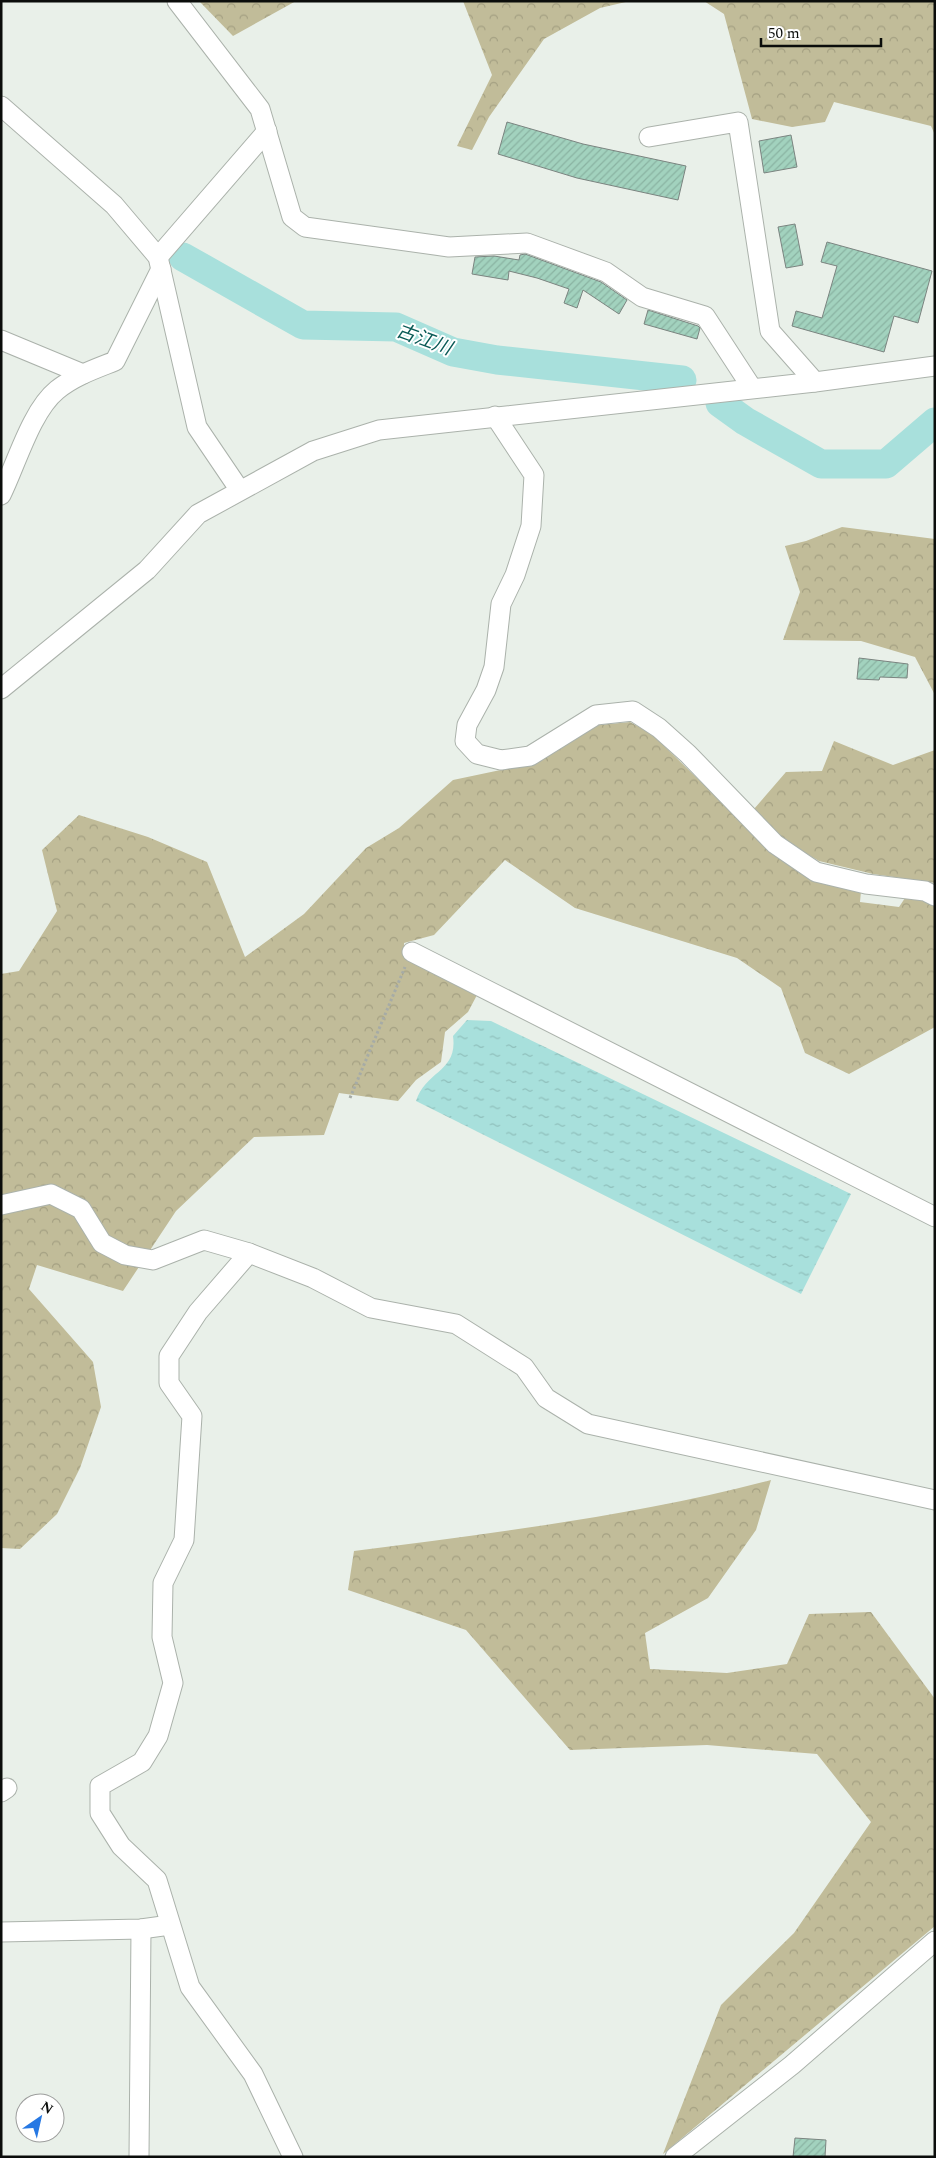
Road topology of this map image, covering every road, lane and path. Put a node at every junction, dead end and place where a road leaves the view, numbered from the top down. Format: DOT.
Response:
graph roads {
  1 [pos="177,1"];
  2 [pos="1,106"];
  3 [pos="267,131"];
  4 [pos="649,137"];
  5 [pos="159,263"];
  6 [pos="1,340"];
  7 [pos="935,366"];
  8 [pos="83,374"];
  9 [pos="815,382"];
  10 [pos="752,388"];
  11 [pos="495,416"];
  12 [pos="239,489"];
  13 [pos="1,495"];
  14 [pos="1,689"];
  15 [pos="935,896"];
  16 [pos="412,952"];
  17 [pos="350,1098"];
  18 [pos="1,1205"];
  19 [pos="935,1217"];
  20 [pos="249,1253"];
  21 [pos="935,1500"];
  22 [pos="170,1925"];
  23 [pos="140,1929"];
  24 [pos="1,1932"];
  25 [pos="935,1941"];
  26 [pos="139,2157"];
  27 [pos="293,2157"];
  28 [pos="675,2157"];
  1 -- 3 [label="street"];
  2 -- 5 [label="street"];
  3 -- 5 [label="street"];
  3 -- 10 [label="street"];
  4 -- 9 [label="street"];
  5 -- 8 [label="street"];
  5 -- 12 [label="street"];
  6 -- 8 [label="street"];
  7 -- 9 [label="street"];
  8 -- 13 [label="street"];
  9 -- 10 [label="street"];
  10 -- 11 [label="street"];
  11 -- 12 [label="street"];
  11 -- 15 [label="street"];
  12 -- 14 [label="street"];
  16 -- 17 [label="path"];
  16 -- 19 [label="street"];
  18 -- 20 [label="street"];
  20 -- 21 [label="street"];
  20 -- 22 [label="street"];
  22 -- 23 [label="street"];
  22 -- 27 [label="street"];
  23 -- 24 [label="street"];
  23 -- 26 [label="street"];
  25 -- 28 [label="street"];
}
